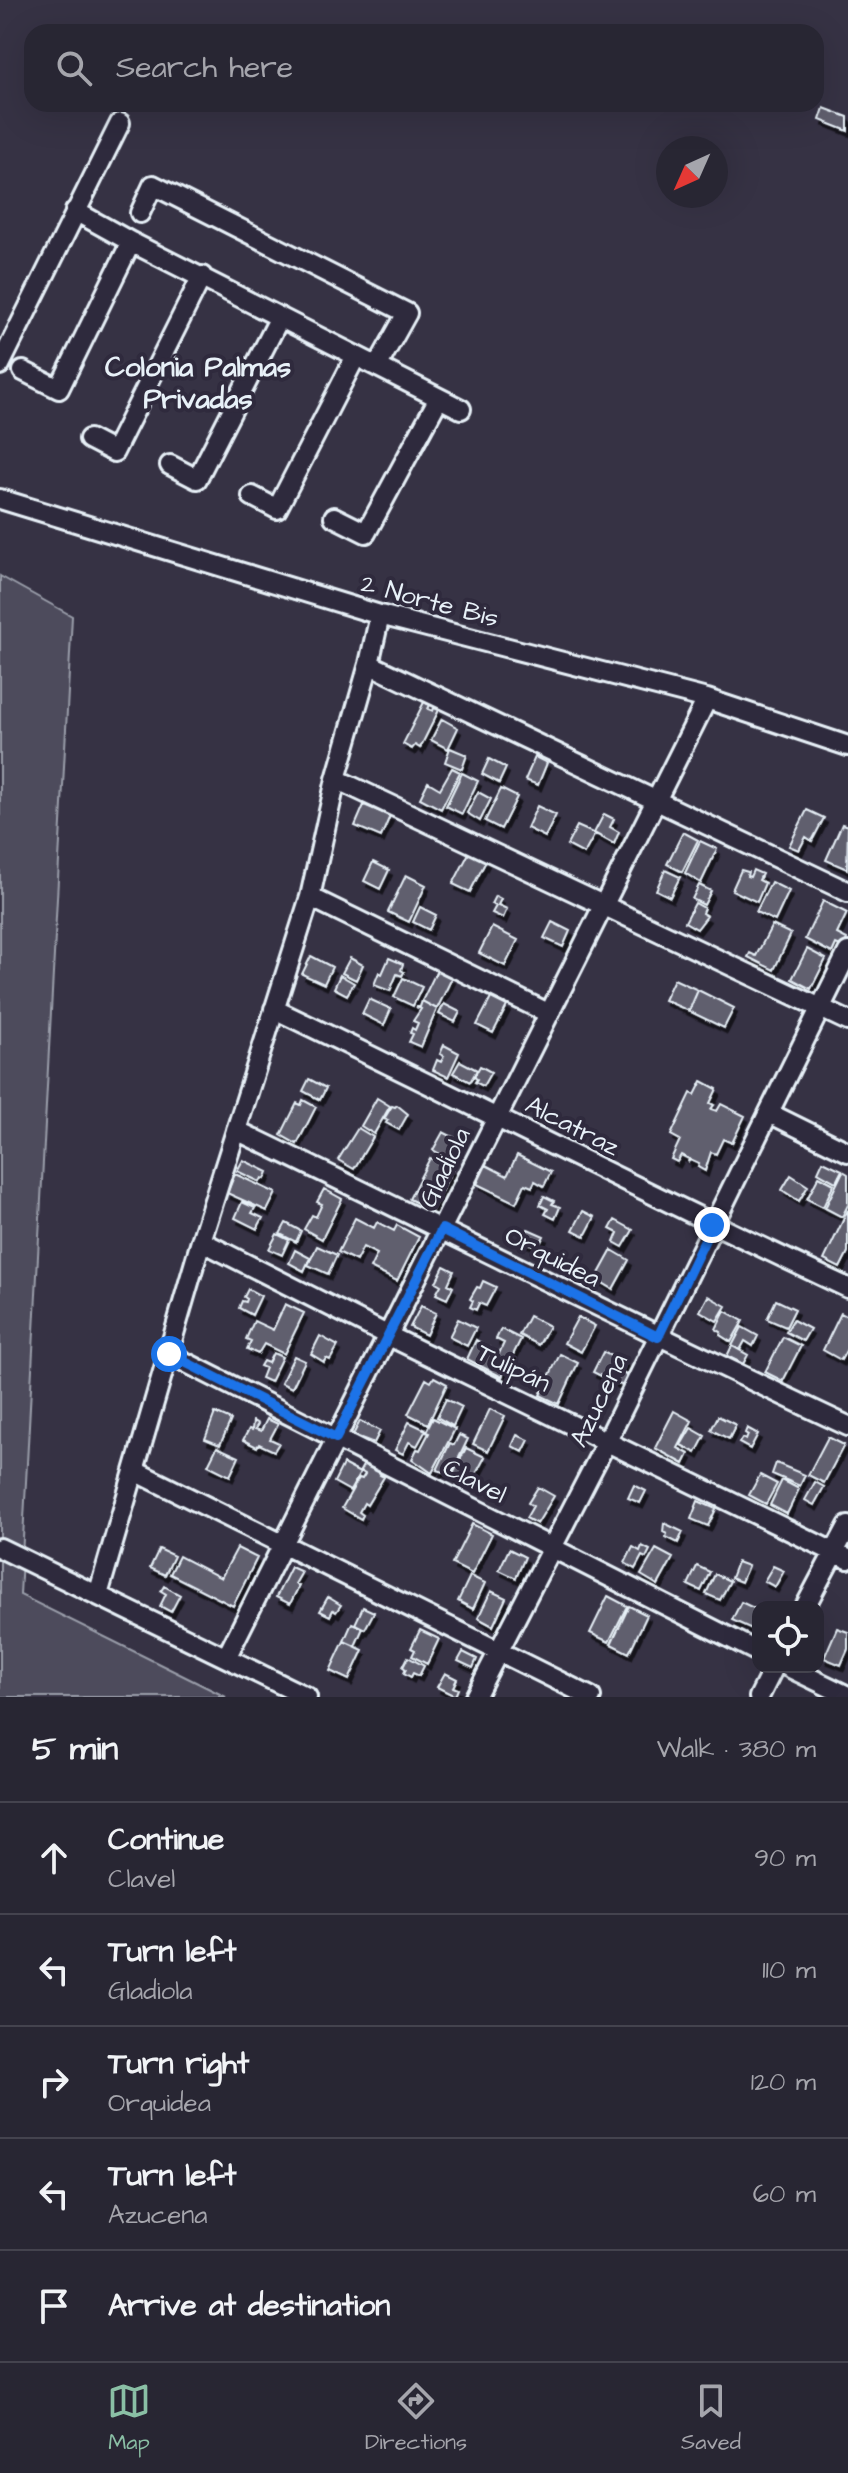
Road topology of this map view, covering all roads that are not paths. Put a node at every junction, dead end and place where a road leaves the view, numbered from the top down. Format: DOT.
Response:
graph roads {
  1 [pos="120,123"];
  2 [pos="75,211"];
  3 [pos="140,213"];
  4 [pos="131,242"];
  5 [pos="202,276"];
  6 [pos="280,317"];
  7 [pos="356,356"];
  8 [pos="0,365"];
  9 [pos="378,365"];
  10 [pos="23,371"];
  11 [pos="439,398"];
  12 [pos="461,409"];
  13 [pos="89,439"];
  14 [pos="170,465"];
  15 [pos="252,496"];
  16 [pos="0,499"];
  17 [pos="334,517"];
  18 [pos="380,615"];
  19 [pos="369,664"];
  20 [pos="707,699"];
  21 [pos="848,746"];
  22 [pos="336,779"];
  23 [pos="655,798"];
  24 [pos="848,892"];
  25 [pos="310,897"];
  26 [pos="603,904"];
  27 [pos="848,952"];
  28 [pos="822,1007"];
  29 [pos="274,1009"];
  30 [pos="548,1013"];
  31 [pos="848,1021"];
  32 [pos="769,1113"];
  33 [pos="497,1116"];
  34 [pos="236,1130"];
  35 [pos="848,1152"];
  36 [pos="712,1225"];
  37 [pos="442,1229"];
  38 [pos="201,1241"];
  39 [pos="848,1288"];
  40 [pos="387,1335"];
  41 [pos="658,1337"];
  42 [pos="169,1354"];
  43 [pos="848,1426"];
  44 [pos="336,1438"];
  45 [pos="607,1441"];
  46 [pos="135,1471"];
  47 [pos="848,1526"];
  48 [pos="281,1544"];
  49 [pos="0,1548"];
  50 [pos="553,1549"];
  51 [pos="841,1556"];
  52 [pos="98,1595"];
  53 [pos="809,1601"];
  54 [pos="752,1649"];
  55 [pos="499,1651"];
  56 [pos="227,1656"];
  57 [pos="771,1673"];
  58 [pos="800,1673"];
  59 [pos="848,1696"];
  60 [pos="307,1697"];
  61 [pos="475,1697"];
  62 [pos="591,1697"];
  63 [pos="759,1697"];
  1 -- 2 [label="street"];
  2 -- 4 [label="street"];
  2 -- 8 [label="street"];
  3 -- 9 [label="street"];
  4 -- 5 [label="street"];
  4 -- 10 [label="street"];
  5 -- 6 [label="street"];
  5 -- 13 [label="street"];
  6 -- 7 [label="street"];
  6 -- 14 [label="street"];
  7 -- 9 [label="street"];
  7 -- 15 [label="street"];
  9 -- 11 [label="street"];
  11 -- 12 [label="street"];
  11 -- 17 [label="street"];
  16 -- 18 [label="street, 2 Norte Bis"];
  18 -- 19 [label="street"];
  18 -- 20 [label="street, 2 Norte Bis"];
  19 -- 22 [label="street"];
  19 -- 23 [label="street"];
  20 -- 21 [label="street, 2 Norte Bis"];
  20 -- 23 [label="street, Gladiola"];
  22 -- 25 [label="street"];
  22 -- 26 [label="street"];
  23 -- 24 [label="street"];
  23 -- 26 [label="street, Gladiola"];
  25 -- 29 [label="street"];
  25 -- 30 [label="street"];
  26 -- 28 [label="street"];
  26 -- 30 [label="street, Gladiola"];
  27 -- 28 [label="street, Azucena"];
  28 -- 31 [label="street"];
  28 -- 32 [label="street, Azucena"];
  29 -- 33 [label="street, Alcatraz"];
  29 -- 34 [label="street"];
  30 -- 33 [label="street, Gladiola"];
  32 -- 35 [label="street"];
  32 -- 36 [label="street, Azucena"];
  33 -- 36 [label="street, Alcatraz"];
  33 -- 37 [label="street, Gladiola"];
  34 -- 37 [label="street, Orquidea"];
  34 -- 38 [label="street"];
  36 -- 39 [label="street, Alcatraz"];
  36 -- 41 [label="street, Azucena"];
  37 -- 40 [label="street, Gladiola"];
  37 -- 41 [label="street, Orquidea"];
  38 -- 40 [label="street, Tulipán"];
  38 -- 42 [label="street"];
  40 -- 44 [label="street, Gladiola"];
  40 -- 45 [label="street, Tulipán"];
  41 -- 43 [label="street, Orquidea"];
  41 -- 45 [label="street, Azucena"];
  42 -- 44 [label="street, Clavel"];
  42 -- 46 [label="street"];
  44 -- 48 [label="street, Gladiola"];
  44 -- 50 [label="street, Clavel"];
  45 -- 50 [label="street, Azucena"];
  45 -- 51 [label="street, Tulipán"];
  46 -- 48 [label="street"];
  46 -- 52 [label="street"];
  47 -- 51 [label="street"];
  48 -- 55 [label="street"];
  48 -- 56 [label="street, Gladiola"];
  49 -- 52 [label="street"];
  50 -- 54 [label="street, Clavel"];
  50 -- 55 [label="street, Azucena"];
  51 -- 53 [label="street"];
  52 -- 56 [label="street"];
  55 -- 61 [label="street, Azucena"];
  55 -- 62 [label="street"];
  56 -- 60 [label="street"];
  57 -- 63 [label="street"];
  58 -- 59 [label="street"];
}
